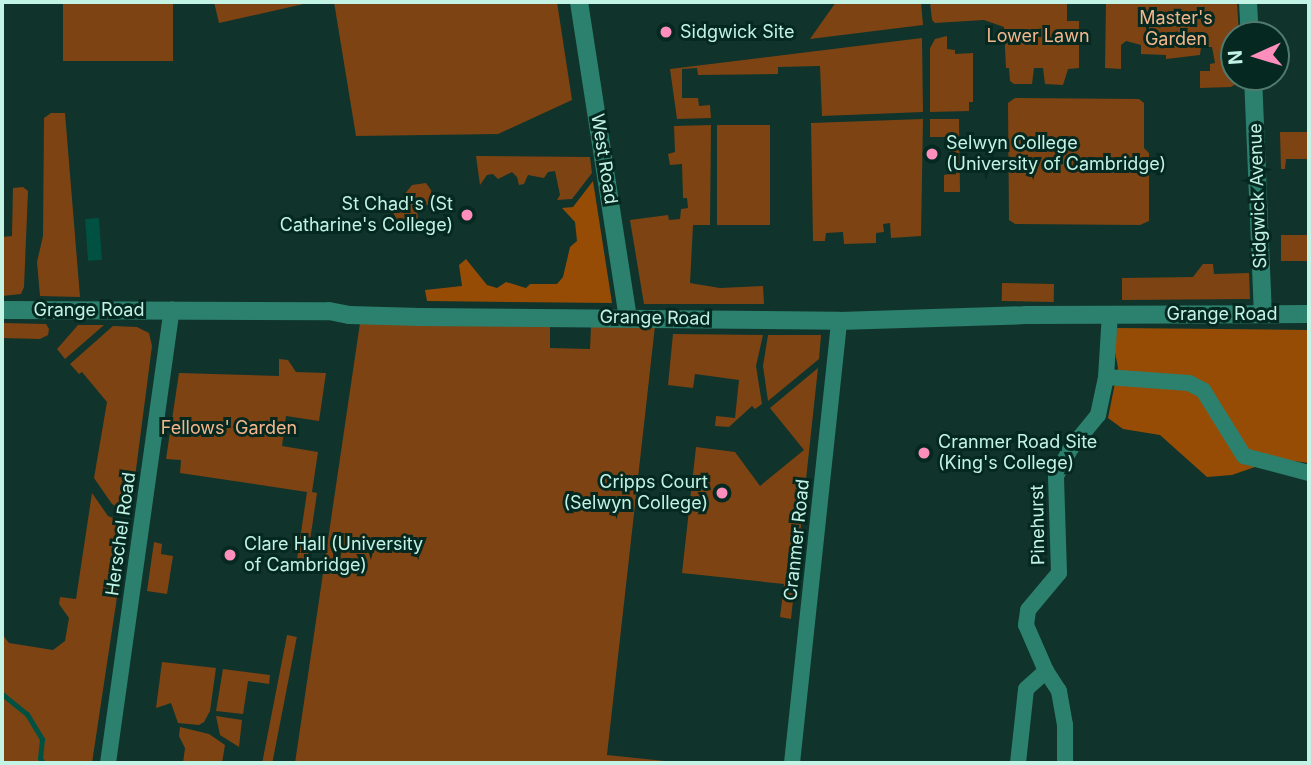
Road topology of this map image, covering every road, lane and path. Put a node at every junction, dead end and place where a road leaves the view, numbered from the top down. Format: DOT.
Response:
graph roads {
  1 [pos="579,2"];
  2 [pos="1248,2"];
  3 [pos="1249,21"];
  4 [pos="1254,91"];
  5 [pos="172,309"];
  6 [pos="2,310"];
  7 [pos="1110,314"];
  8 [pos="1263,314"];
  9 [pos="1309,314"];
  10 [pos="628,317"];
  11 [pos="839,321"];
  12 [pos="1106,377"];
  13 [pos="1309,473"];
  14 [pos="1046,671"];
  15 [pos="108,763"];
  16 [pos="792,763"];
  17 [pos="1018,763"];
  18 [pos="1065,763"];
  1 -- 10 [label="street, West Road"];
  2 -- 3 [label="street"];
  4 -- 8 [label="street, Sidgwick Avenue"];
  5 -- 6 [label="street, Grange Road"];
  5 -- 10 [label="street, Grange Road"];
  5 -- 15 [label="street, Herschel Road"];
  7 -- 8 [label="street, Grange Road"];
  7 -- 11 [label="street, Grange Road"];
  7 -- 12 [label="street, Pinehurst"];
  8 -- 9 [label="street, Grange Road"];
  10 -- 11 [label="street, Grange Road"];
  11 -- 16 [label="street, Cranmer Road"];
  12 -- 13 [label="street"];
  12 -- 14 [label="street, Pinehurst"];
  14 -- 17 [label="street"];
  14 -- 18 [label="street, Pinehurst"];
}
